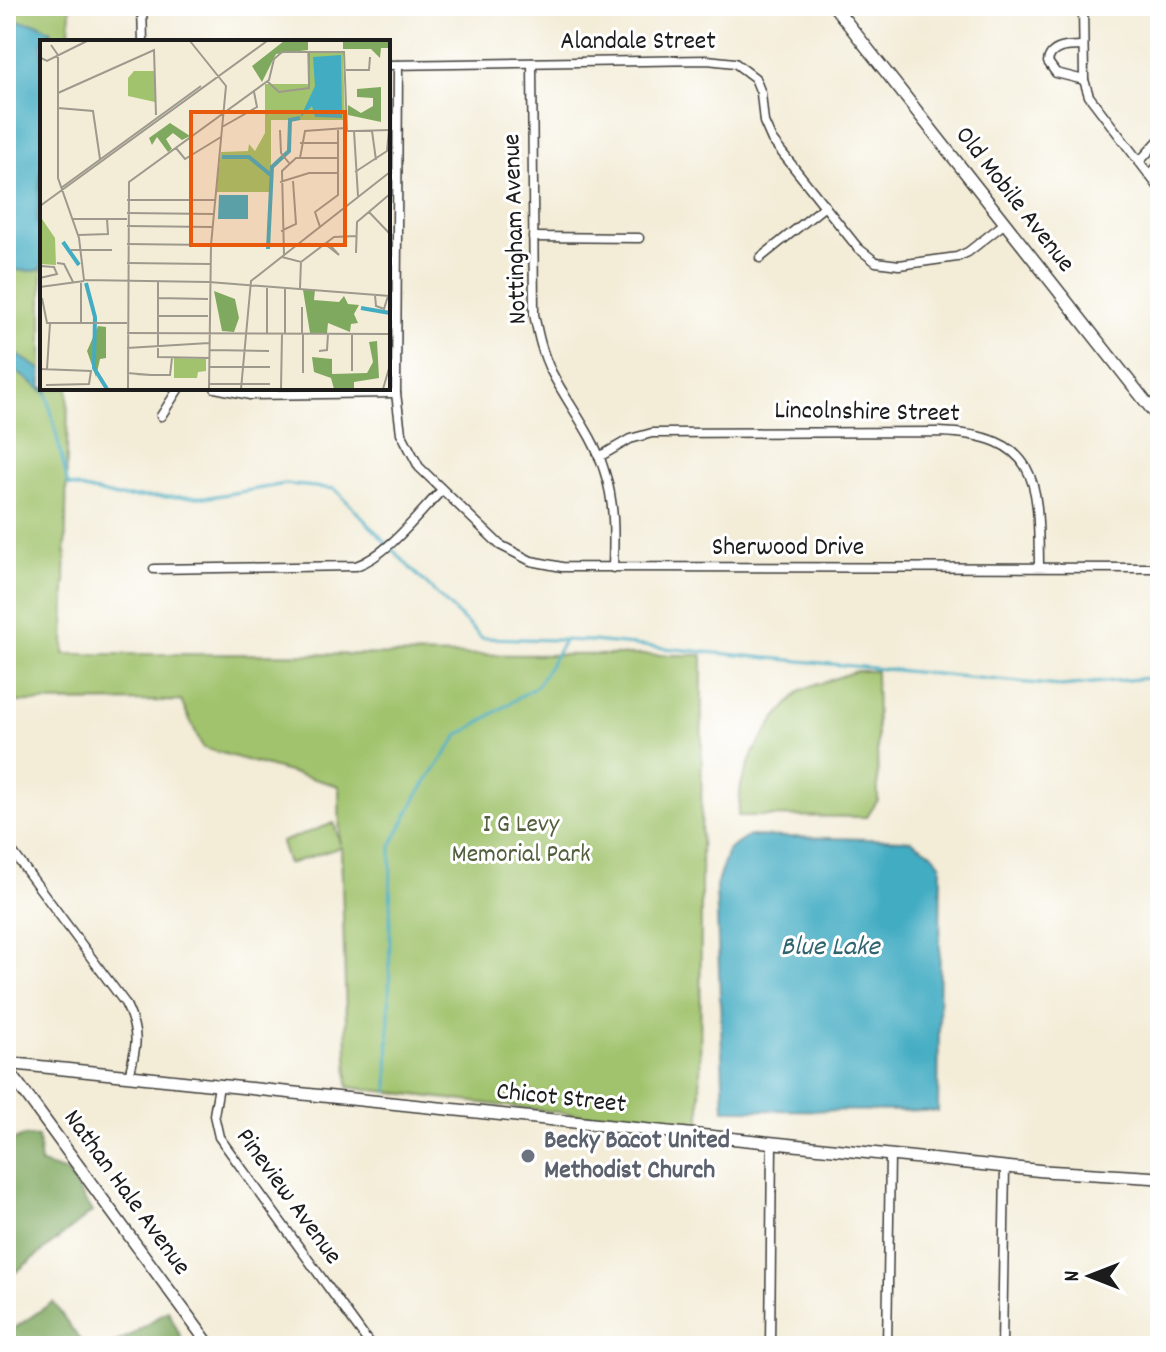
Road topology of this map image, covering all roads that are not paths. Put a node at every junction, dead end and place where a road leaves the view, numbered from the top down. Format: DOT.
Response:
graph roads {
  1 [pos="142,6"];
  2 [pos="834,6"];
  3 [pos="1083,6"];
  4 [pos="143,40"];
  5 [pos="1083,46"];
  6 [pos="532,63"];
  7 [pos="393,65"];
  8 [pos="1084,80"];
  9 [pos="1160,139"];
  10 [pos="1139,162"];
  11 [pos="1160,164"];
  12 [pos="1149,175"];
  13 [pos="1160,189"];
  14 [pos="825,206"];
  15 [pos="1005,223"];
  16 [pos="533,237"];
  17 [pos="639,238"];
  18 [pos="760,258"];
  19 [pos="178,390"];
  20 [pos="225,390"];
  21 [pos="270,391"];
  22 [pos="396,393"];
  23 [pos="161,416"];
  24 [pos="1160,420"];
  25 [pos="599,457"];
  26 [pos="442,490"];
  27 [pos="1039,567"];
  28 [pos="613,568"];
  29 [pos="1160,568"];
  30 [pos="154,569"];
  31 [pos="6,843"];
  32 [pos="6,1065"];
  33 [pos="129,1076"];
  34 [pos="219,1086"];
  35 [pos="772,1143"];
  36 [pos="890,1156"];
  37 [pos="1005,1167"];
  38 [pos="1160,1178"];
  39 [pos="210,1346"];
  40 [pos="371,1346"];
  41 [pos="770,1346"];
  42 [pos="887,1346"];
  43 [pos="1002,1346"];
  1 -- 4 [label="street"];
  2 -- 15 [label="main road, Old Mobile Avenue"];
  3 -- 5 [label="street"];
  5 -- 8 [label="street"];
  5 -- 8 [label="street"];
  6 -- 7 [label="street, Alandale Street"];
  6 -- 14 [label="street, Alandale Street"];
  6 -- 16 [label="street, Nottingham Avenue"];
  7 -- 22 [label="street, Sherwood Drive"];
  8 -- 10 [label="street"];
  9 -- 10 [label="street"];
  10 -- 12 [label="street"];
  11 -- 12 [label="street"];
  12 -- 13 [label="street"];
  14 -- 15 [label="street, Alandale Street"];
  14 -- 18 [label="street"];
  15 -- 24 [label="main road, Old Mobile Avenue"];
  16 -- 17 [label="street"];
  16 -- 25 [label="street, Nottingham Avenue"];
  19 -- 23 [label="street"];
  20 -- 21 [label="street"];
  21 -- 22 [label="street"];
  22 -- 26 [label="street, Sherwood Drive"];
  25 -- 27 [label="street, Lincolnshire Street"];
  25 -- 28 [label="street, Nottingham Avenue"];
  26 -- 28 [label="street, Sherwood Drive"];
  26 -- 30 [label="street"];
  27 -- 28 [label="street, Sherwood Drive"];
  27 -- 29 [label="street, Sherwood Drive"];
  31 -- 33 [label="street"];
  32 -- 33 [label="main road, Chicot Street"];
  32 -- 39 [label="main road, Nathan Hale Avenue"];
  33 -- 34 [label="main road, Chicot Street"];
  34 -- 35 [label="main road, Chicot Street"];
  34 -- 40 [label="street, Pineview Avenue"];
  35 -- 36 [label="main road, Chicot Street"];
  35 -- 41 [label="street"];
  36 -- 37 [label="main road, Chicot Street"];
  36 -- 42 [label="street"];
  37 -- 38 [label="main road, Chicot Street"];
  37 -- 43 [label="street"];
}
